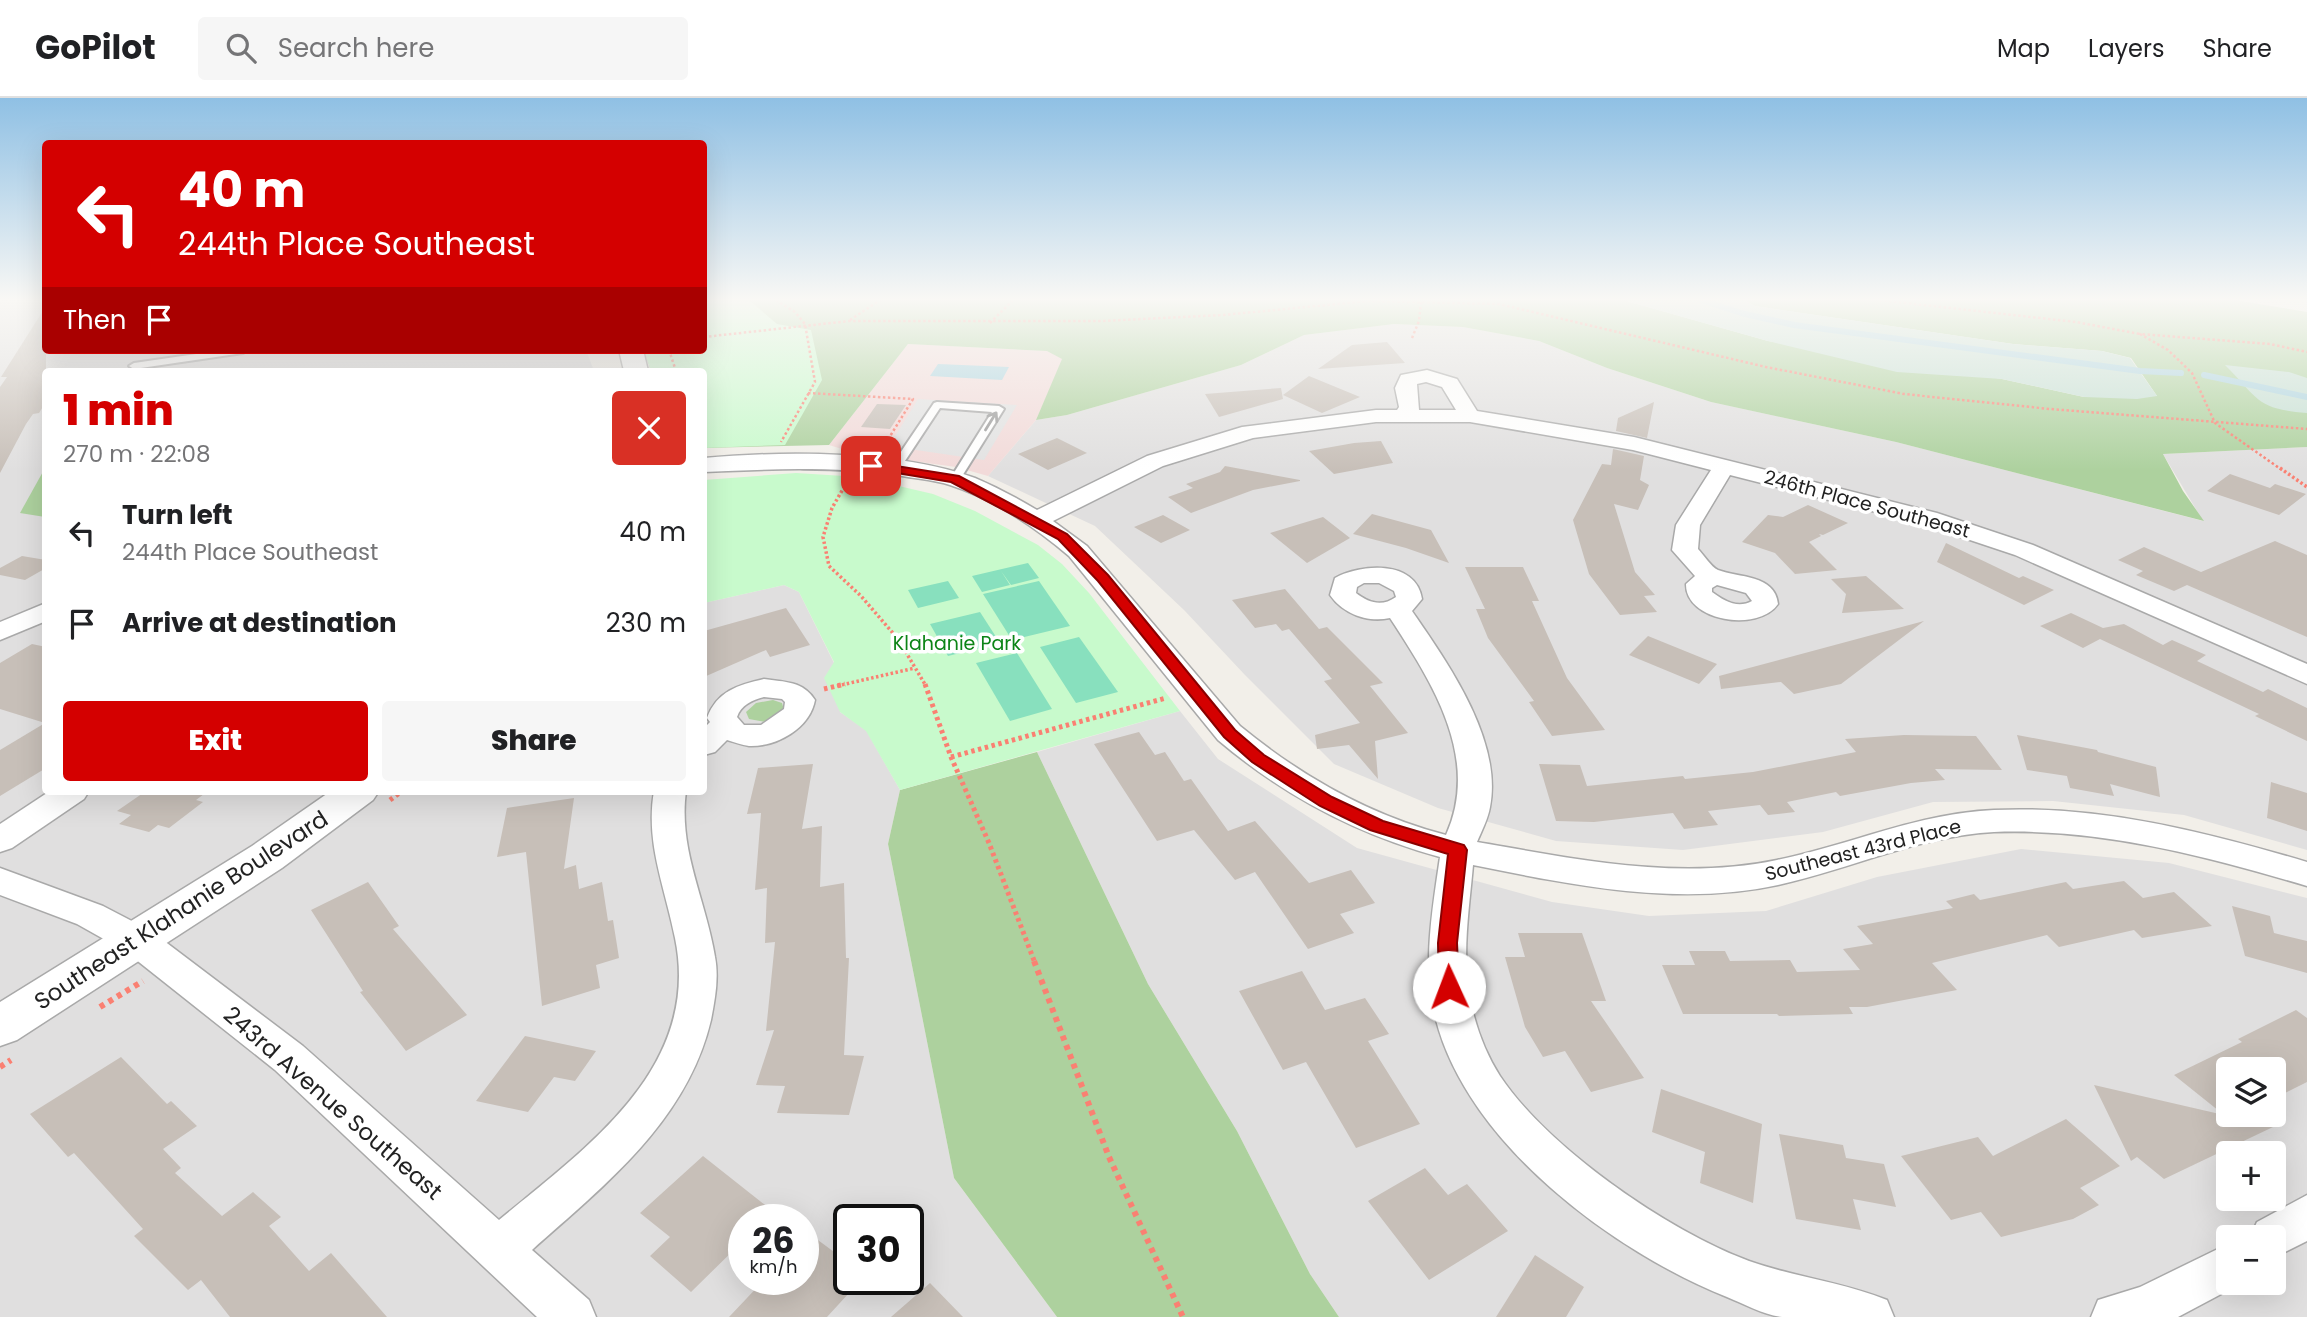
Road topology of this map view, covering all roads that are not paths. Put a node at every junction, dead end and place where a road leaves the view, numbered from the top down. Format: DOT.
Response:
graph roads {
  1 [pos="196,357"];
  2 [pos="134,366"];
  3 [pos="1404,415"];
  4 [pos="1470,416"];
  5 [pos="887,461"];
  6 [pos="707,465"];
  7 [pos="1724,467"];
  8 [pos="955,479"];
  9 [pos="1035,520"];
  10 [pos="1712,578"];
  11 [pos="1396,608"];
  12 [pos="42,613"];
  13 [pos="0,632"];
  14 [pos="2307,675"];
  15 [pos="714,735"];
  16 [pos="67,795"];
  17 [pos="353,795"];
  18 [pos="669,795"];
  19 [pos="0,840"];
  20 [pos="1458,850"];
  21 [pos="2307,874"];
  22 [pos="0,881"];
  23 [pos="138,941"];
  24 [pos="0,1026"];
  25 [pos="2307,1216"];
  26 [pos="2286,1229"];
  27 [pos="499,1249"];
  28 [pos="2216,1272"];
  29 [pos="572,1317"];
  30 [pos="1870,1317"];
  31 [pos="2115,1317"];
  1 -- 2 [label="lane"];
  3 -- 4 [label="street, 246th Place Southeast"];
  3 -- 4 [label="street"];
  3 -- 9 [label="street, 246th Place Southeast"];
  4 -- 7 [label="street, 246th Place Southeast"];
  5 -- 6 [label="street, Southeast 43rd Place"];
  5 -- 8 [label="street, Southeast 43rd Place"];
  8 -- 5 [label="lane, one-way"];
  7 -- 10 [label="street"];
  7 -- 14 [label="street, 246th Place Southeast"];
  8 -- 9 [label="street, Southeast 43rd Place"];
  9 -- 20 [label="street, Southeast 43rd Place"];
  11 -- 20 [label="street"];
  12 -- 13 [label="street"];
  15 -- 15 [label="street"];
  16 -- 19 [label="street"];
  17 -- 23 [label="street, Southeast Klahanie Boulevard"];
  18 -- 27 [label="street"];
  20 -- 21 [label="street, Southeast 43rd Place"];
  20 -- 30 [label="street"];
  22 -- 23 [label="street, 243rd Avenue Southeast"];
  23 -- 24 [label="street, Southeast Klahanie Boulevard"];
  23 -- 27 [label="street, 243rd Avenue Southeast"];
  25 -- 26 [label="street"];
  27 -- 29 [label="street, 243rd Avenue Southeast"];
  28 -- 31 [label="street"];
}
